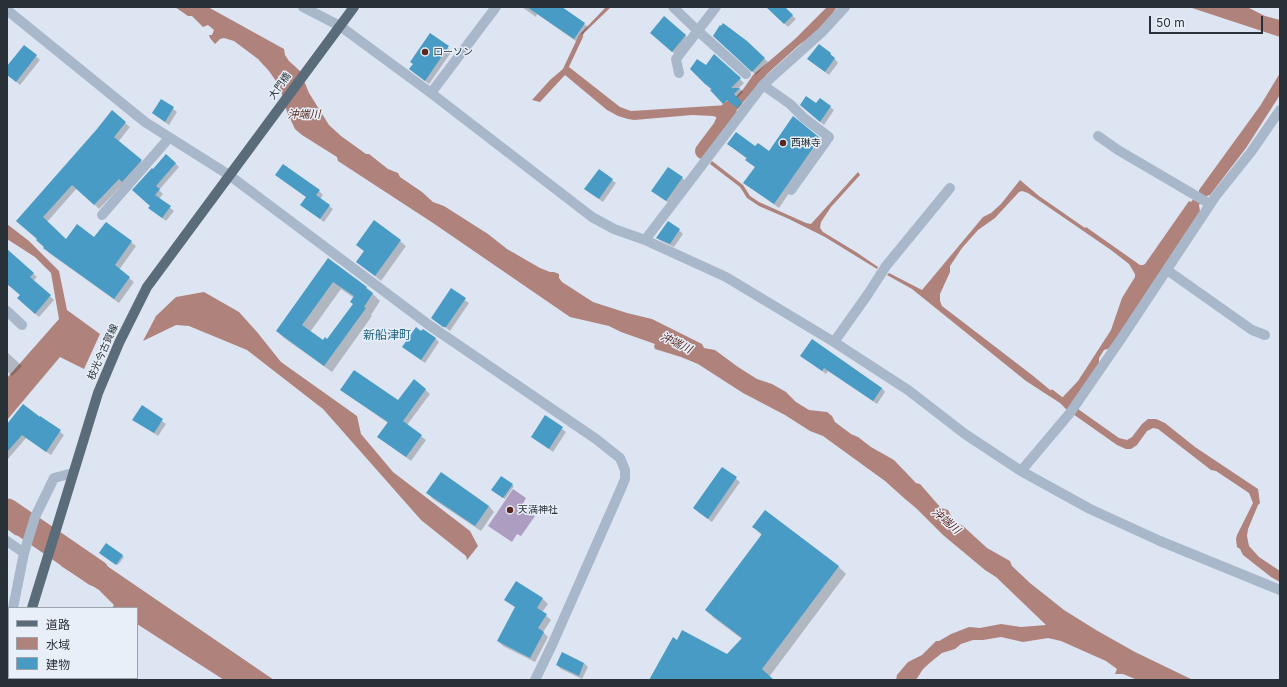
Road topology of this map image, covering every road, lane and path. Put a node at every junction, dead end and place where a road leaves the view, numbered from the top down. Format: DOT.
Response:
graph roads {
  1 [pos="303,7"];
  2 [pos="354,7"];
  3 [pos="496,7"];
  4 [pos="673,7"];
  5 [pos="716,7"];
  6 [pos="844,7"];
  7 [pos="7,10"];
  8 [pos="340,26"];
  9 [pos="698,31"];
  10 [pos="679,73"];
  11 [pos="746,74"];
  12 [pos="763,85"];
  13 [pos="431,93"];
  14 [pos="1280,110"];
  15 [pos="1098,136"];
  16 [pos="258,137"];
  17 [pos="169,138"];
  18 [pos="229,176"];
  19 [pos="950,188"];
  20 [pos="791,190"];
  21 [pos="1208,203"];
  22 [pos="102,215"];
  23 [pos="645,240"];
  24 [pos="1167,270"];
  25 [pos="7,311"];
  26 [pos="22,325"];
  27 [pos="1265,335"];
  28 [pos="834,342"];
  29 [pos="1021,471"];
  30 [pos="73,473"];
  31 [pos="7,541"];
  32 [pos="25,549"];
  33 [pos="1280,590"];
  34 [pos="13,607"];
  35 [pos="32,607"];
  36 [pos="535,680"];
  1 -- 8 [label="street"];
  2 -- 8 [label="main road, 大門橋"];
  3 -- 13 [label="street"];
  4 -- 9 [label="street"];
  5 -- 9 [label="street"];
  6 -- 12 [label="street"];
  7 -- 17 [label="street"];
  8 -- 13 [label="street"];
  8 -- 16 [label="main road, 大門橋"];
  9 -- 10 [label="street"];
  9 -- 11 [label="street"];
  12 -- 20 [label="street"];
  12 -- 23 [label="street"];
  13 -- 23 [label="street"];
  14 -- 21 [label="street"];
  15 -- 21 [label="street"];
  16 -- 18 [label="main road, 枝光今古賀線"];
  17 -- 18 [label="street"];
  17 -- 22 [label="street"];
  18 -- 30 [label="main road, 枝光今古賀線"];
  18 -- 36 [label="street"];
  19 -- 28 [label="street"];
  21 -- 24 [label="street"];
  23 -- 28 [label="street"];
  24 -- 27 [label="street"];
  24 -- 29 [label="street"];
  25 -- 26 [label="street"];
  28 -- 29 [label="street"];
  29 -- 33 [label="street"];
  30 -- 32 [label="street"];
  30 -- 35 [label="main road, 枝光今古賀線"];
  31 -- 32 [label="street"];
  32 -- 34 [label="street"];
}
